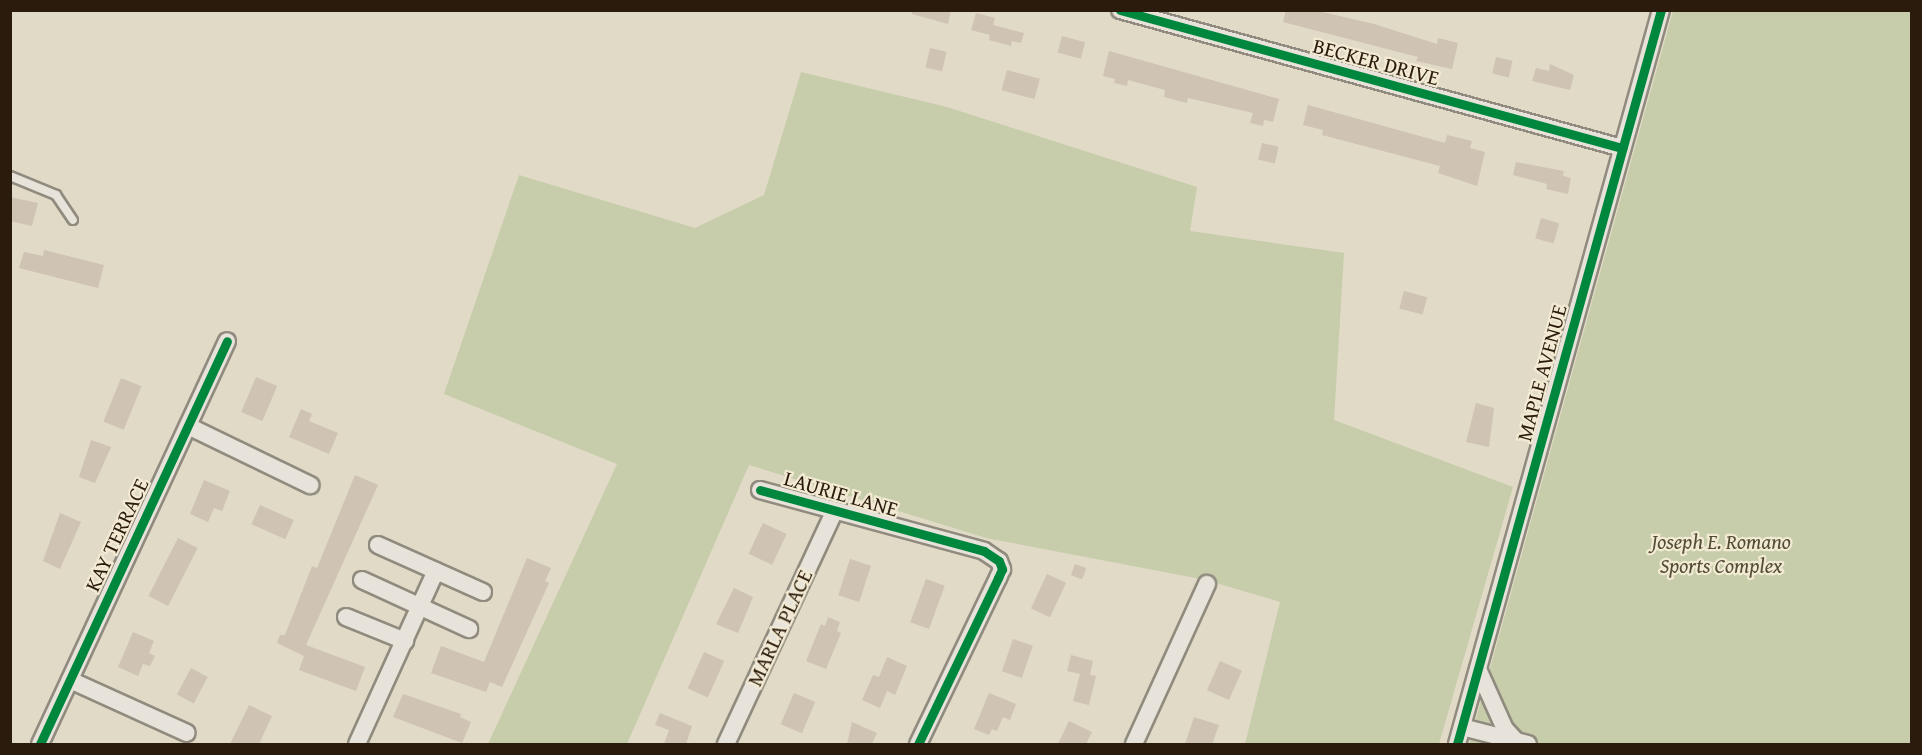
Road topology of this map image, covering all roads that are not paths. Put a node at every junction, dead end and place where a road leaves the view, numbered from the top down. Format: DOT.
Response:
graph roads {
  1 [pos="1120,10"];
  2 [pos="1661,10"];
  3 [pos="1622,148"];
  4 [pos="10,176"];
  5 [pos="73,220"];
  6 [pos="227,341"];
  7 [pos="188,426"];
  8 [pos="310,485"];
  9 [pos="759,490"];
  10 [pos="834,512"];
  11 [pos="378,545"];
  12 [pos="436,571"];
  13 [pos="362,580"];
  14 [pos="1208,584"];
  15 [pos="483,592"];
  16 [pos="420,607"];
  17 [pos="346,617"];
  18 [pos="469,629"];
  19 [pos="405,641"];
  20 [pos="1478,669"];
  21 [pos="70,680"];
  22 [pos="1462,726"];
  23 [pos="187,733"];
  24 [pos="1522,743"];
  25 [pos="40,744"];
  26 [pos="357,744"];
  27 [pos="726,744"];
  28 [pos="918,744"];
  29 [pos="1134,744"];
  30 [pos="1457,744"];
  1 -- 3 [label="street, BECKER DRIVE"];
  2 -- 3 [label="street, MAPLE AVENUE"];
  3 -- 20 [label="street, MAPLE AVENUE"];
  4 -- 5 [label="lane"];
  6 -- 7 [label="street, KAY TERRACE"];
  7 -- 8 [label="street"];
  7 -- 21 [label="street, KAY TERRACE"];
  9 -- 10 [label="street, LAURIE LANE"];
  10 -- 27 [label="street, MARLA PLACE"];
  10 -- 28 [label="street, LAURIE LANE"];
  11 -- 12 [label="street"];
  12 -- 15 [label="street"];
  12 -- 16 [label="street"];
  13 -- 16 [label="street"];
  14 -- 29 [label="street"];
  16 -- 18 [label="street"];
  16 -- 19 [label="street"];
  17 -- 19 [label="street"];
  19 -- 26 [label="street"];
  20 -- 22 [label="street, MAPLE AVENUE"];
  20 -- 24 [label="street"];
  21 -- 23 [label="street"];
  21 -- 25 [label="street, KAY TERRACE"];
  22 -- 24 [label="street"];
  22 -- 30 [label="street, MAPLE AVENUE"];
}
